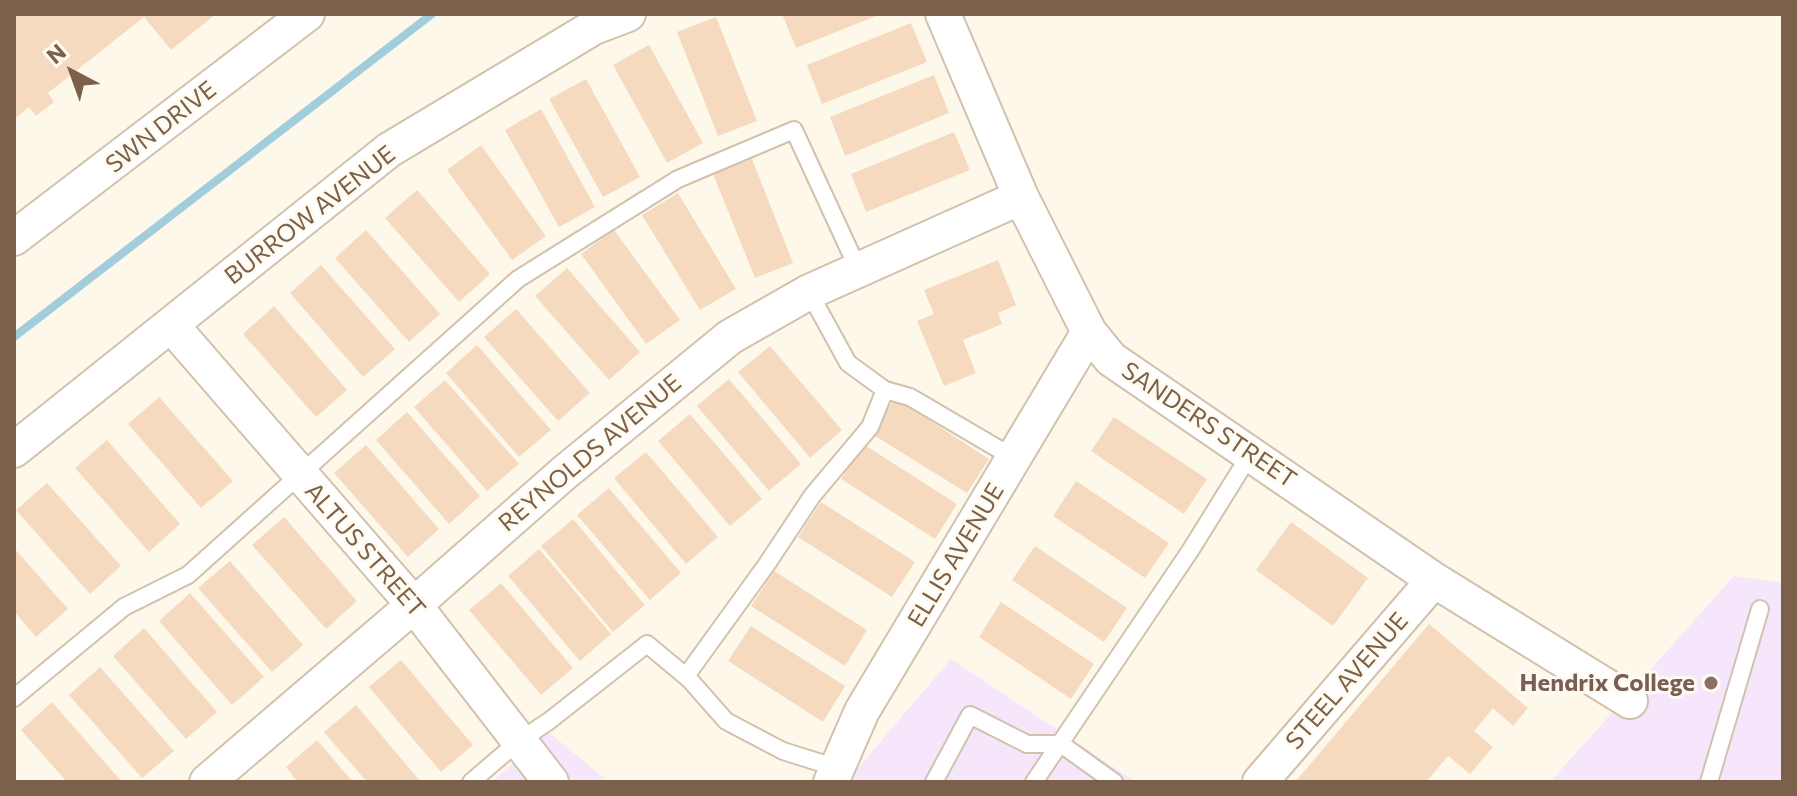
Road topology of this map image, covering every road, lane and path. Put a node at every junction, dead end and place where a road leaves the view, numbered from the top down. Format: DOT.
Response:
graph roads {
  1 [pos="307,14"];
  2 [pos="628,14"];
  3 [pos="943,14"];
  4 [pos="1021,197"];
  5 [pos="14,238"];
  6 [pos="858,269"];
  7 [pos="809,292"];
  8 [pos="171,325"];
  9 [pos="1089,332"];
  10 [pos="885,390"];
  11 [pos="14,450"];
  12 [pos="1251,453"];
  13 [pos="1014,458"];
  14 [pos="300,476"];
  15 [pos="1434,580"];
  16 [pos="414,605"];
  17 [pos="1760,609"];
  18 [pos="686,676"];
  19 [pos="14,698"];
  20 [pos="1630,701"];
  21 [pos="519,741"];
  22 [pos="1061,744"];
  23 [pos="834,775"];
  24 [pos="207,782"];
  25 [pos="471,782"];
  26 [pos="551,782"];
  27 [pos="934,782"];
  28 [pos="1034,782"];
  29 [pos="1114,782"];
  30 [pos="1260,782"];
  31 [pos="1709,782"];
  1 -- 5 [label="street, SWN DRIVE"];
  2 -- 8 [label="street, BURROW AVENUE"];
  3 -- 4 [label="street, SANDERS STREET"];
  4 -- 6 [label="street, REYNOLDS AVENUE"];
  4 -- 9 [label="street, SANDERS STREET"];
  6 -- 7 [label="street, REYNOLDS AVENUE"];
  6 -- 14 [label="lane"];
  7 -- 10 [label="lane"];
  7 -- 16 [label="street, REYNOLDS AVENUE"];
  8 -- 11 [label="street, BURROW AVENUE"];
  8 -- 14 [label="street, ALTUS STREET"];
  9 -- 12 [label="street, SANDERS STREET"];
  9 -- 13 [label="street, ELLIS AVENUE"];
  10 -- 13 [label="lane"];
  10 -- 18 [label="lane"];
  12 -- 15 [label="street, SANDERS STREET"];
  12 -- 22 [label="lane"];
  13 -- 23 [label="street, ELLIS AVENUE"];
  14 -- 16 [label="street, ALTUS STREET"];
  14 -- 19 [label="lane"];
  15 -- 20 [label="street, SANDERS STREET"];
  15 -- 30 [label="street, STEEL AVENUE"];
  16 -- 21 [label="street, ALTUS STREET"];
  16 -- 24 [label="street, REYNOLDS AVENUE"];
  17 -- 31 [label="lane"];
  18 -- 21 [label="lane"];
  18 -- 23 [label="lane"];
  21 -- 25 [label="lane"];
  21 -- 26 [label="street, ALTUS STREET"];
  22 -- 27 [label="lane"];
  22 -- 28 [label="lane"];
  22 -- 29 [label="lane"];
}
